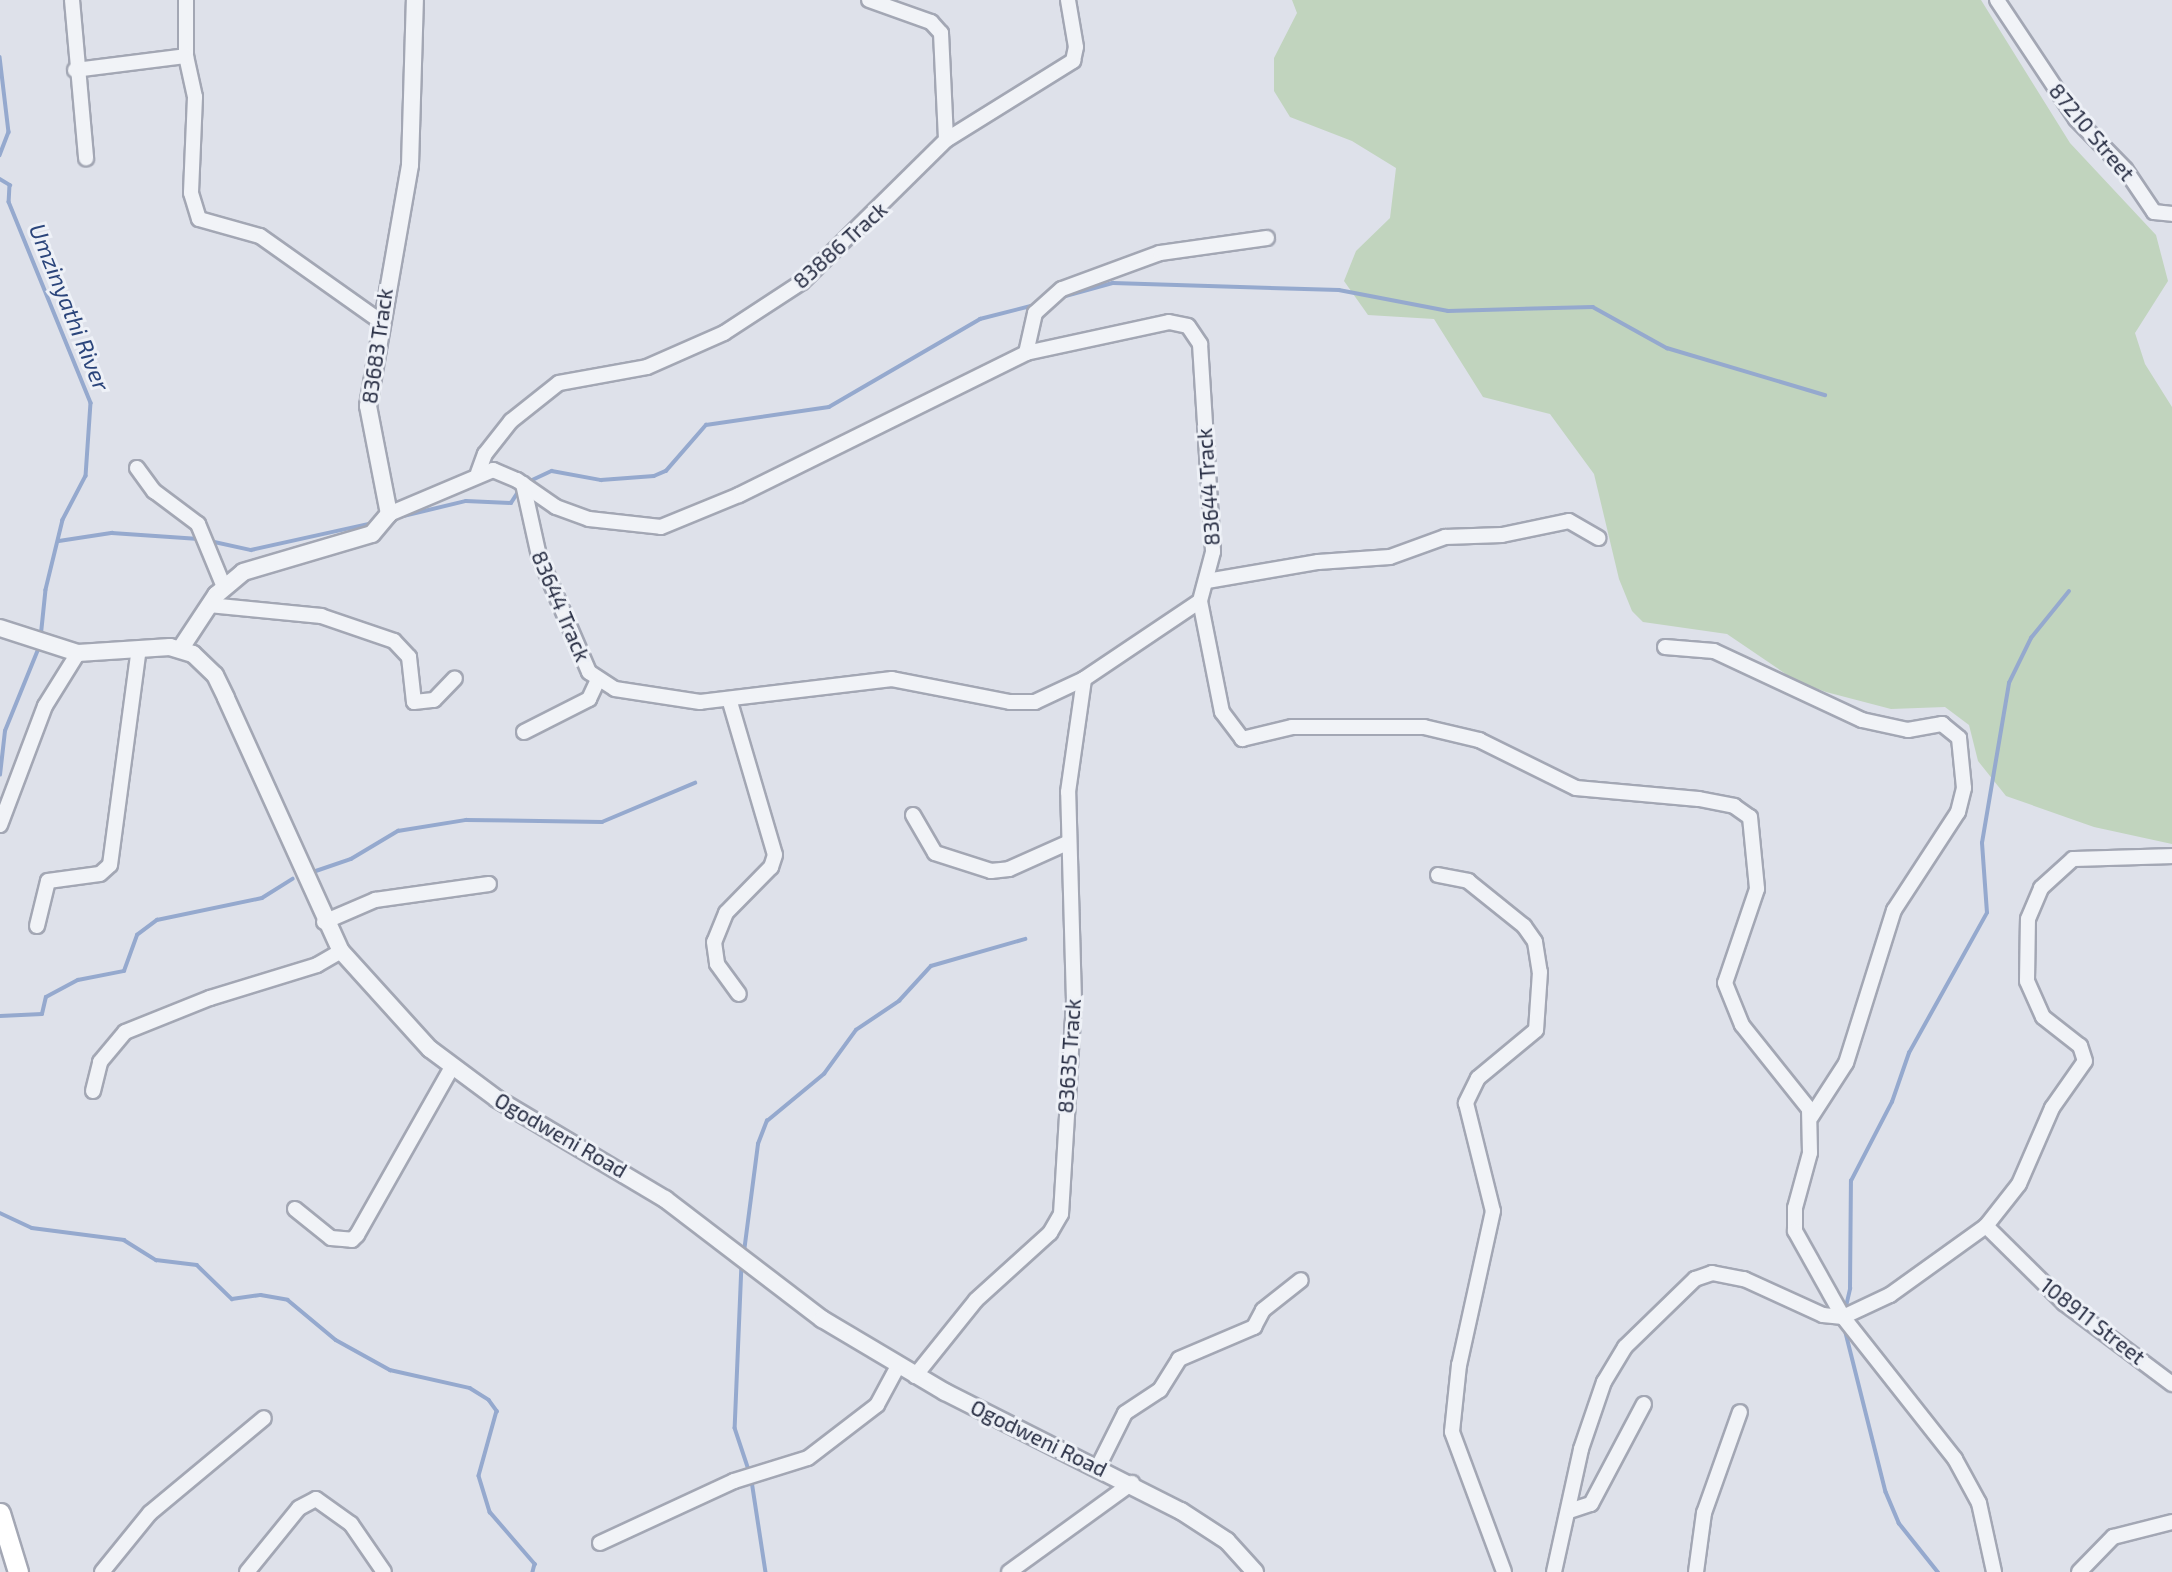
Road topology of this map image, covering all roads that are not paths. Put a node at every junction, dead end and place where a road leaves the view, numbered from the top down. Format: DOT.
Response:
graph roads {
  1 [pos="72,0"];
  2 [pos="186,0"];
  3 [pos="415,0"];
  4 [pos="869,0"];
  5 [pos="1068,0"];
  6 [pos="1997,0"];
  7 [pos="186,56"];
  8 [pos="75,70"];
  9 [pos="946,140"];
  10 [pos="86,158"];
  11 [pos="2172,214"];
  12 [pos="1266,238"];
  13 [pos="380,321"];
  14 [pos="1026,353"];
  15 [pos="137,468"];
  16 [pos="478,473"];
  17 [pos="523,484"];
  18 [pos="388,514"];
  19 [pos="1598,538"];
  20 [pos="1207,581"];
  21 [pos="224,587"];
  22 [pos="1200,601"];
  23 [pos="208,605"];
  24 [pos="6,631"];
  25 [pos="1665,647"];
  26 [pos="181,648"];
  27 [pos="139,649"];
  28 [pos="78,653"];
  29 [pos="455,678"];
  30 [pos="1083,679"];
  31 [pos="598,680"];
  32 [pos="730,702"];
  33 [pos="524,732"];
  34 [pos="913,815"];
  35 [pos="0,825"];
  36 [pos="1068,842"];
  37 [pos="2172,856"];
  38 [pos="1438,875"];
  39 [pos="489,884"];
  40 [pos="324,922"];
  41 [pos="37,926"];
  42 [pos="341,951"];
  43 [pos="739,994"];
  44 [pos="452,1066"];
  45 [pos="93,1091"];
  46 [pos="1811,1117"];
  47 [pos="295,1209"];
  48 [pos="1986,1226"];
  49 [pos="1301,1280"];
  50 [pos="1843,1317"];
  51 [pos="898,1366"];
  52 [pos="915,1376"];
  53 [pos="2172,1384"];
  54 [pos="1644,1404"];
  55 [pos="1740,1412"];
  56 [pos="264,1418"];
  57 [pos="1098,1467"];
  58 [pos="1132,1483"];
  59 [pos="1569,1511"];
  60 [pos="0,1513"];
  61 [pos="2172,1522"];
  62 [pos="600,1544"];
  63 [pos="18,1572"];
  64 [pos="102,1572"];
  65 [pos="247,1572"];
  66 [pos="384,1572"];
  67 [pos="1009,1572"];
  68 [pos="1255,1572"];
  69 [pos="1504,1572"];
  70 [pos="1555,1572"];
  71 [pos="1696,1572"];
  72 [pos="1994,1572"];
  73 [pos="2079,1572"];
  1 -- 8 [label="street"];
  2 -- 7 [label="street"];
  3 -- 13 [label="street, 83683 Track"];
  4 -- 9 [label="street"];
  5 -- 9 [label="street, 83886 Track"];
  6 -- 11 [label="street, 87210 Street"];
  7 -- 8 [label="street"];
  7 -- 13 [label="street"];
  8 -- 10 [label="street"];
  9 -- 16 [label="street, 83886 Track"];
  12 -- 14 [label="street"];
  13 -- 18 [label="street, 83683 Track"];
  14 -- 17 [label="street, 83644 Track"];
  14 -- 20 [label="street, 83644 Track"];
  15 -- 21 [label="street"];
  16 -- 17 [label="street, 83644 Track"];
  16 -- 18 [label="street"];
  17 -- 31 [label="street, 83644 Track"];
  18 -- 21 [label="street"];
  19 -- 20 [label="street"];
  20 -- 22 [label="street, 83644 Track"];
  21 -- 23 [label="street"];
  22 -- 30 [label="street, 83644 Track"];
  22 -- 46 [label="street"];
  23 -- 26 [label="street"];
  23 -- 29 [label="street"];
  24 -- 28 [label="street"];
  25 -- 46 [label="street"];
  26 -- 27 [label="street"];
  26 -- 40 [label="street, Ogodweni Road"];
  27 -- 28 [label="street"];
  27 -- 41 [label="street"];
  28 -- 35 [label="street"];
  30 -- 32 [label="street, 83644 Track"];
  30 -- 36 [label="street, 83635 Track"];
  31 -- 32 [label="street, 83644 Track"];
  31 -- 33 [label="street"];
  32 -- 43 [label="street"];
  34 -- 36 [label="street"];
  36 -- 52 [label="street, 83635 Track"];
  37 -- 48 [label="street"];
  38 -- 69 [label="street"];
  39 -- 40 [label="street"];
  40 -- 42 [label="street, Ogodweni Road"];
  42 -- 44 [label="street, Ogodweni Road"];
  42 -- 45 [label="street"];
  44 -- 47 [label="street"];
  44 -- 51 [label="street, Ogodweni Road"];
  46 -- 50 [label="street"];
  48 -- 50 [label="street"];
  48 -- 53 [label="street, 108911 Street"];
  49 -- 57 [label="street"];
  50 -- 59 [label="street"];
  50 -- 72 [label="street"];
  51 -- 52 [label="street, Ogodweni Road"];
  51 -- 62 [label="street"];
  52 -- 57 [label="street, Ogodweni Road"];
  54 -- 59 [label="street"];
  55 -- 71 [label="street"];
  56 -- 64 [label="street"];
  57 -- 58 [label="street, Ogodweni Road"];
  58 -- 67 [label="street"];
  58 -- 68 [label="street, Ogodweni Road"];
  59 -- 70 [label="street"];
  60 -- 63 [label="main road"];
  61 -- 73 [label="street"];
  65 -- 66 [label="street"];
}
